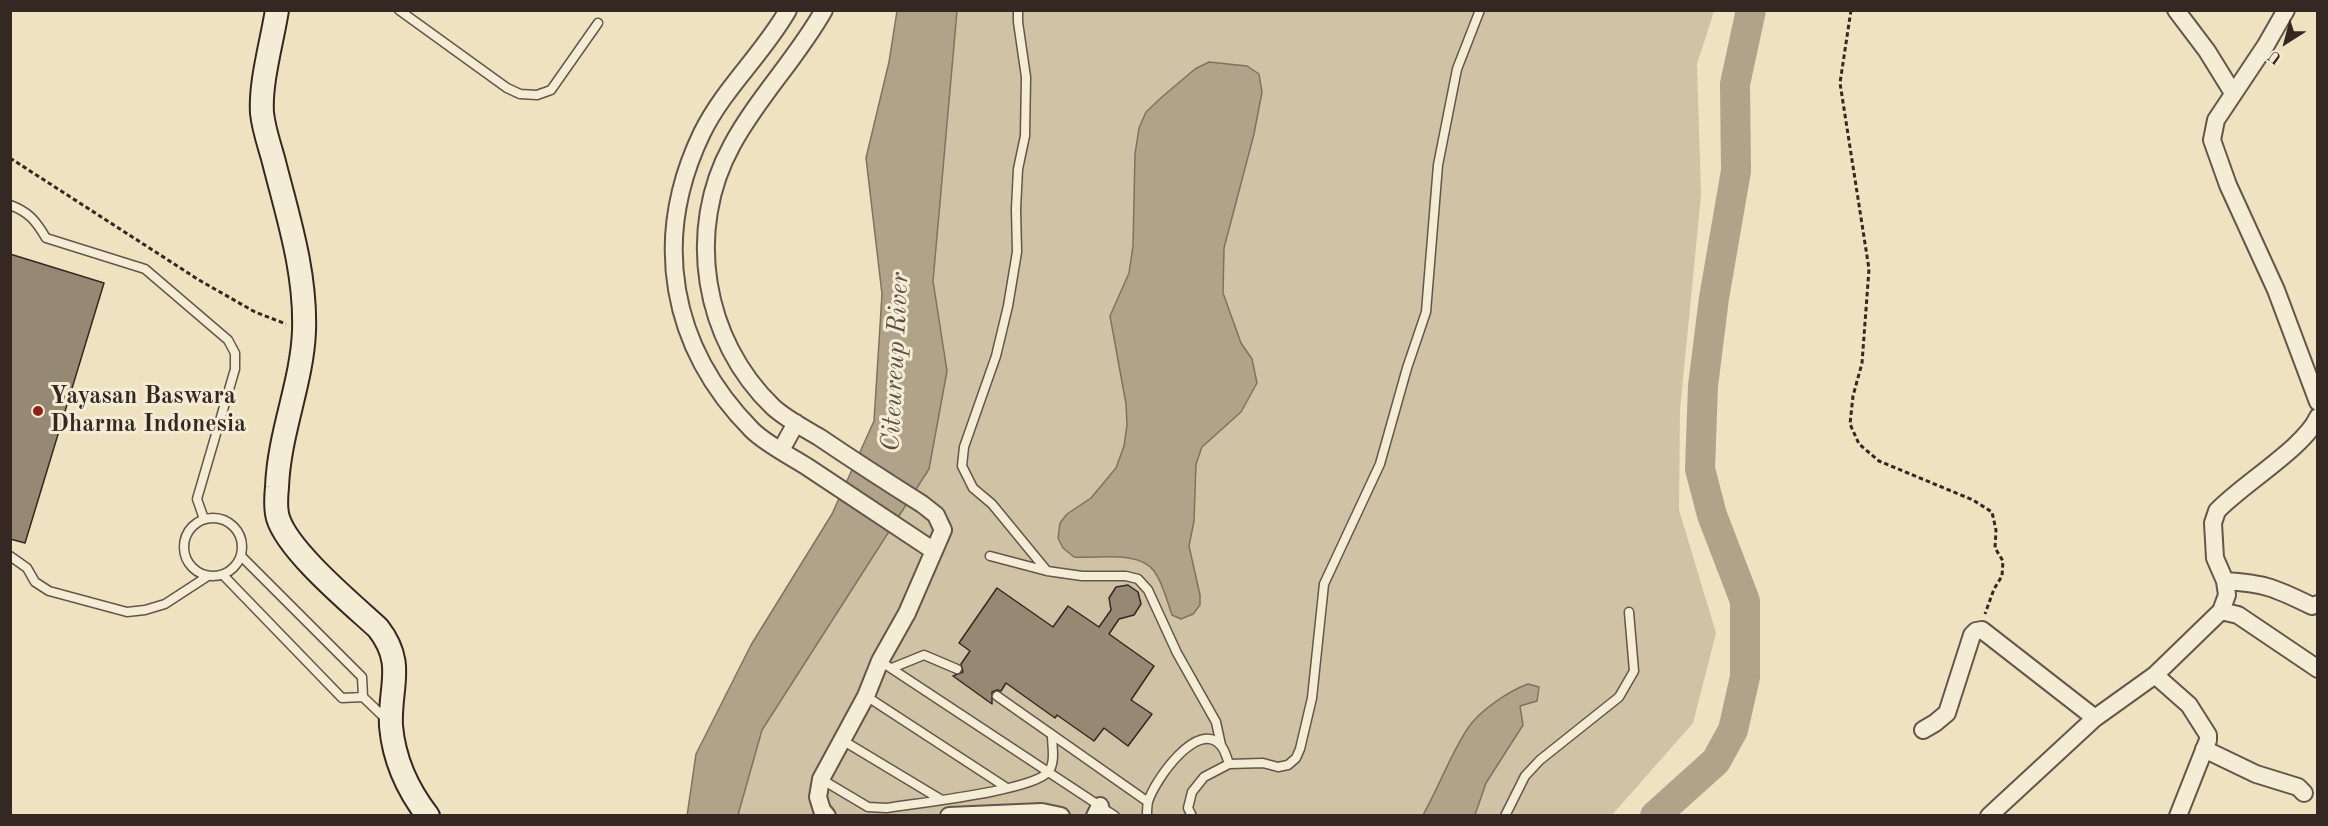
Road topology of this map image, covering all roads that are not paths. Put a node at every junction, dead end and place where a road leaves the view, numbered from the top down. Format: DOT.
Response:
graph roads {
  1 [pos="277,10"];
  2 [pos="399,10"];
  3 [pos="788,10"];
  4 [pos="824,10"];
  5 [pos="1018,10"];
  6 [pos="1480,10"];
  7 [pos="2176,10"];
  8 [pos="2286,10"];
  9 [pos="598,23"];
  10 [pos="2233,93"];
  11 [pos="10,205"];
  12 [pos="2318,402"];
  13 [pos="2318,417"];
  14 [pos="796,423"];
  15 [pos="781,450"];
  16 [pos="204,519"];
  17 [pos="934,551"];
  18 [pos="10,556"];
  19 [pos="241,556"];
  20 [pos="990,556"];
  21 [pos="1047,571"];
  22 [pos="223,575"];
  23 [pos="208,576"];
  24 [pos="2225,581"];
  25 [pos="2318,604"];
  26 [pos="2221,611"];
  27 [pos="1629,612"];
  28 [pos="886,664"];
  29 [pos="957,669"];
  30 [pos="2318,669"];
  31 [pos="2155,675"];
  32 [pos="866,696"];
  33 [pos="997,696"];
  34 [pos="363,697"];
  35 [pos="2095,717"];
  36 [pos="391,724"];
  37 [pos="1923,730"];
  38 [pos="1052,736"];
  39 [pos="842,740"];
  40 [pos="1221,745"];
  41 [pos="2204,749"];
  42 [pos="1229,764"];
  43 [pos="1048,771"];
  44 [pos="821,779"];
  45 [pos="1007,788"];
  46 [pos="2304,793"];
  47 [pos="940,799"];
  48 [pos="1148,802"];
  49 [pos="1098,811"];
  50 [pos="1989,815"];
  51 [pos="428,816"];
  52 [pos="828,816"];
  53 [pos="949,816"];
  54 [pos="1061,816"];
  55 [pos="1115,816"];
  56 [pos="1147,816"];
  57 [pos="1192,816"];
  58 [pos="1505,816"];
  59 [pos="2178,816"];
  1 -- 36 [label="street"];
  2 -- 9 [label="lane"];
  3 -- 15 [label="street"];
  4 -- 14 [label="street"];
  5 -- 21 [label="lane"];
  6 -- 42 [label="lane"];
  7 -- 10 [label="street"];
  8 -- 10 [label="street"];
  10 -- 12 [label="street"];
  11 -- 16 [label="lane"];
  13 -- 24 [label="street"];
  14 -- 15 [label="street"];
  14 -- 17 [label="street"];
  15 -- 17 [label="street"];
  16 -- 19 [label="lane"];
  16 -- 23 [label="lane"];
  17 -- 28 [label="street"];
  18 -- 23 [label="lane"];
  19 -- 22 [label="lane"];
  19 -- 34 [label="lane"];
  20 -- 21 [label="lane"];
  21 -- 40 [label="lane"];
  22 -- 23 [label="lane"];
  22 -- 34 [label="lane"];
  24 -- 25 [label="street"];
  24 -- 26 [label="street"];
  26 -- 30 [label="street"];
  26 -- 31 [label="street"];
  27 -- 58 [label="lane"];
  28 -- 29 [label="lane"];
  28 -- 32 [label="street"];
  28 -- 43 [label="lane"];
  31 -- 35 [label="street"];
  31 -- 41 [label="street"];
  32 -- 39 [label="street"];
  32 -- 45 [label="lane"];
  33 -- 38 [label="lane"];
  34 -- 36 [label="lane"];
  35 -- 37 [label="street"];
  35 -- 50 [label="street"];
  36 -- 51 [label="street"];
  38 -- 43 [label="lane"];
  38 -- 48 [label="lane"];
  39 -- 44 [label="street"];
  39 -- 47 [label="lane"];
  40 -- 42 [label="lane"];
  40 -- 48 [label="lane"];
  41 -- 46 [label="street"];
  41 -- 59 [label="street"];
  42 -- 57 [label="lane"];
  43 -- 45 [label="lane"];
  43 -- 49 [label="lane"];
  44 -- 47 [label="lane"];
  44 -- 52 [label="street"];
  45 -- 47 [label="lane"];
  48 -- 56 [label="lane"];
  49 -- 55 [label="lane"];
  53 -- 54 [label="street"];
}
